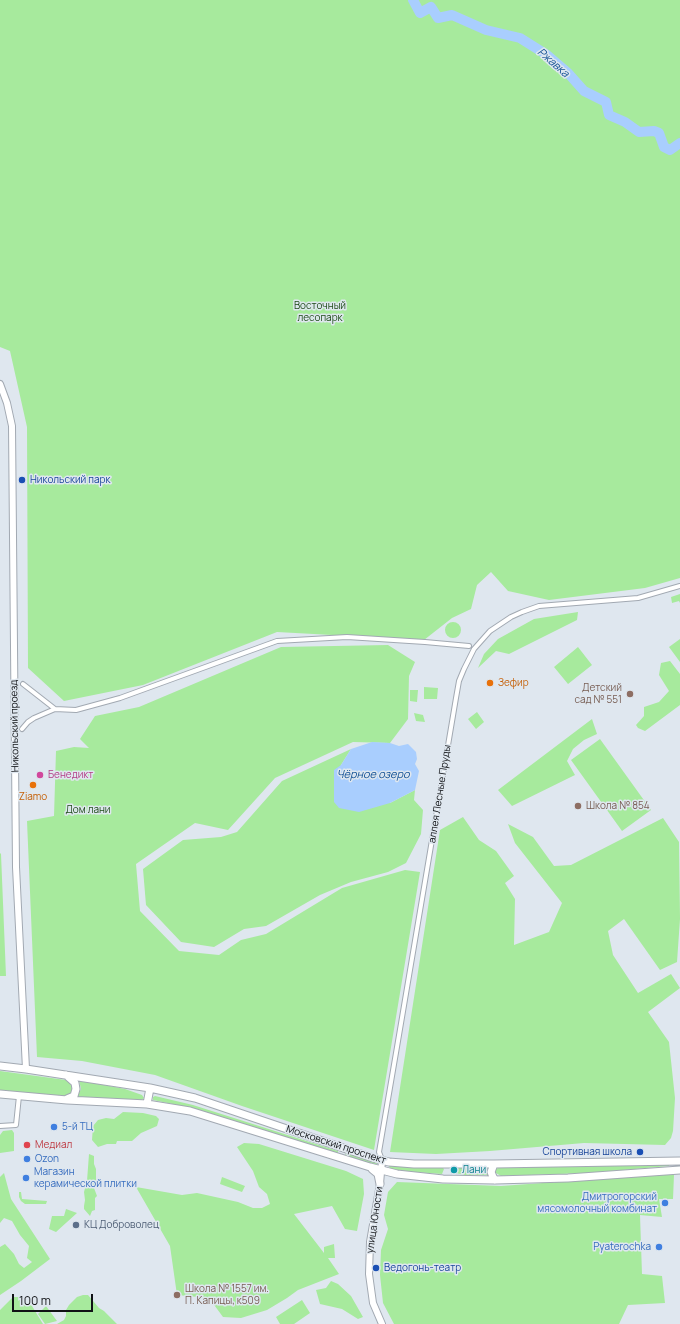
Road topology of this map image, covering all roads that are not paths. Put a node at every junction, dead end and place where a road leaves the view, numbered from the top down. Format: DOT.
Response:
graph roads {
  1 [pos="0,384"];
  2 [pos="680,586"];
  3 [pos="469,646"];
  4 [pos="22,684"];
  5 [pos="55,709"];
  6 [pos="22,729"];
  7 [pos="0,1066"];
  8 [pos="26,1069"];
  9 [pos="66,1075"];
  10 [pos="150,1088"];
  11 [pos="0,1094"];
  12 [pos="19,1096"];
  13 [pos="67,1100"];
  14 [pos="147,1104"];
  15 [pos="0,1126"];
  16 [pos="344,1148"];
  17 [pos="340,1158"];
  18 [pos="382,1161"];
  19 [pos="680,1161"];
  20 [pos="494,1164"];
  21 [pos="445,1165"];
  22 [pos="370,1167"];
  23 [pos="680,1170"];
  24 [pos="382,1171"];
  25 [pos="394,1173"];
  26 [pos="443,1179"];
  27 [pos="495,1180"];
  28 [pos="380,1184"];
  29 [pos="382,1324"];
  1 -- 8 [label="street, Никольский проезд"];
  2 -- 18 [label="street, аллея Лесные Пруды"];
  3 -- 5 [label="street"];
  4 -- 5 [label="street"];
  5 -- 6 [label="street"];
  7 -- 8 [label="main road, Московский проспект"];
  8 -- 9 [label="main road, Московский проспект"];
  9 -- 10 [label="main road, Московский проспект"];
  9 -- 13 [label="main road"];
  10 -- 14 [label="main road"];
  10 -- 16 [label="main road, Московский проспект"];
  11 -- 12 [label="main road, Московский проспект"];
  12 -- 13 [label="main road, Московский проспект"];
  12 -- 15 [label="street"];
  13 -- 14 [label="main road, Московский проспект"];
  14 -- 17 [label="main road, Московский проспект"];
  16 -- 17 [label="main road"];
  16 -- 18 [label="main road, Московский проспект"];
  17 -- 22 [label="main road, Московский проспект"];
  18 -- 21 [label="main road, Московский проспект"];
  18 -- 24 [label="street, улица Юности"];
  19 -- 20 [label="main road, Московский проспект"];
  20 -- 21 [label="main road, Московский проспект"];
  20 -- 27 [label="main road"];
  21 -- 26 [label="main road"];
  22 -- 24 [label="main road, Московский проспект"];
  22 -- 28 [label="main road"];
  23 -- 27 [label="main road, Московский проспект"];
  24 -- 25 [label="main road, Московский проспект"];
  24 -- 28 [label="street, улица Юности"];
  25 -- 26 [label="main road, Московский проспект"];
  25 -- 28 [label="street"];
  26 -- 27 [label="main road, Московский проспект"];
  28 -- 29 [label="street, улица Юности"];
}
